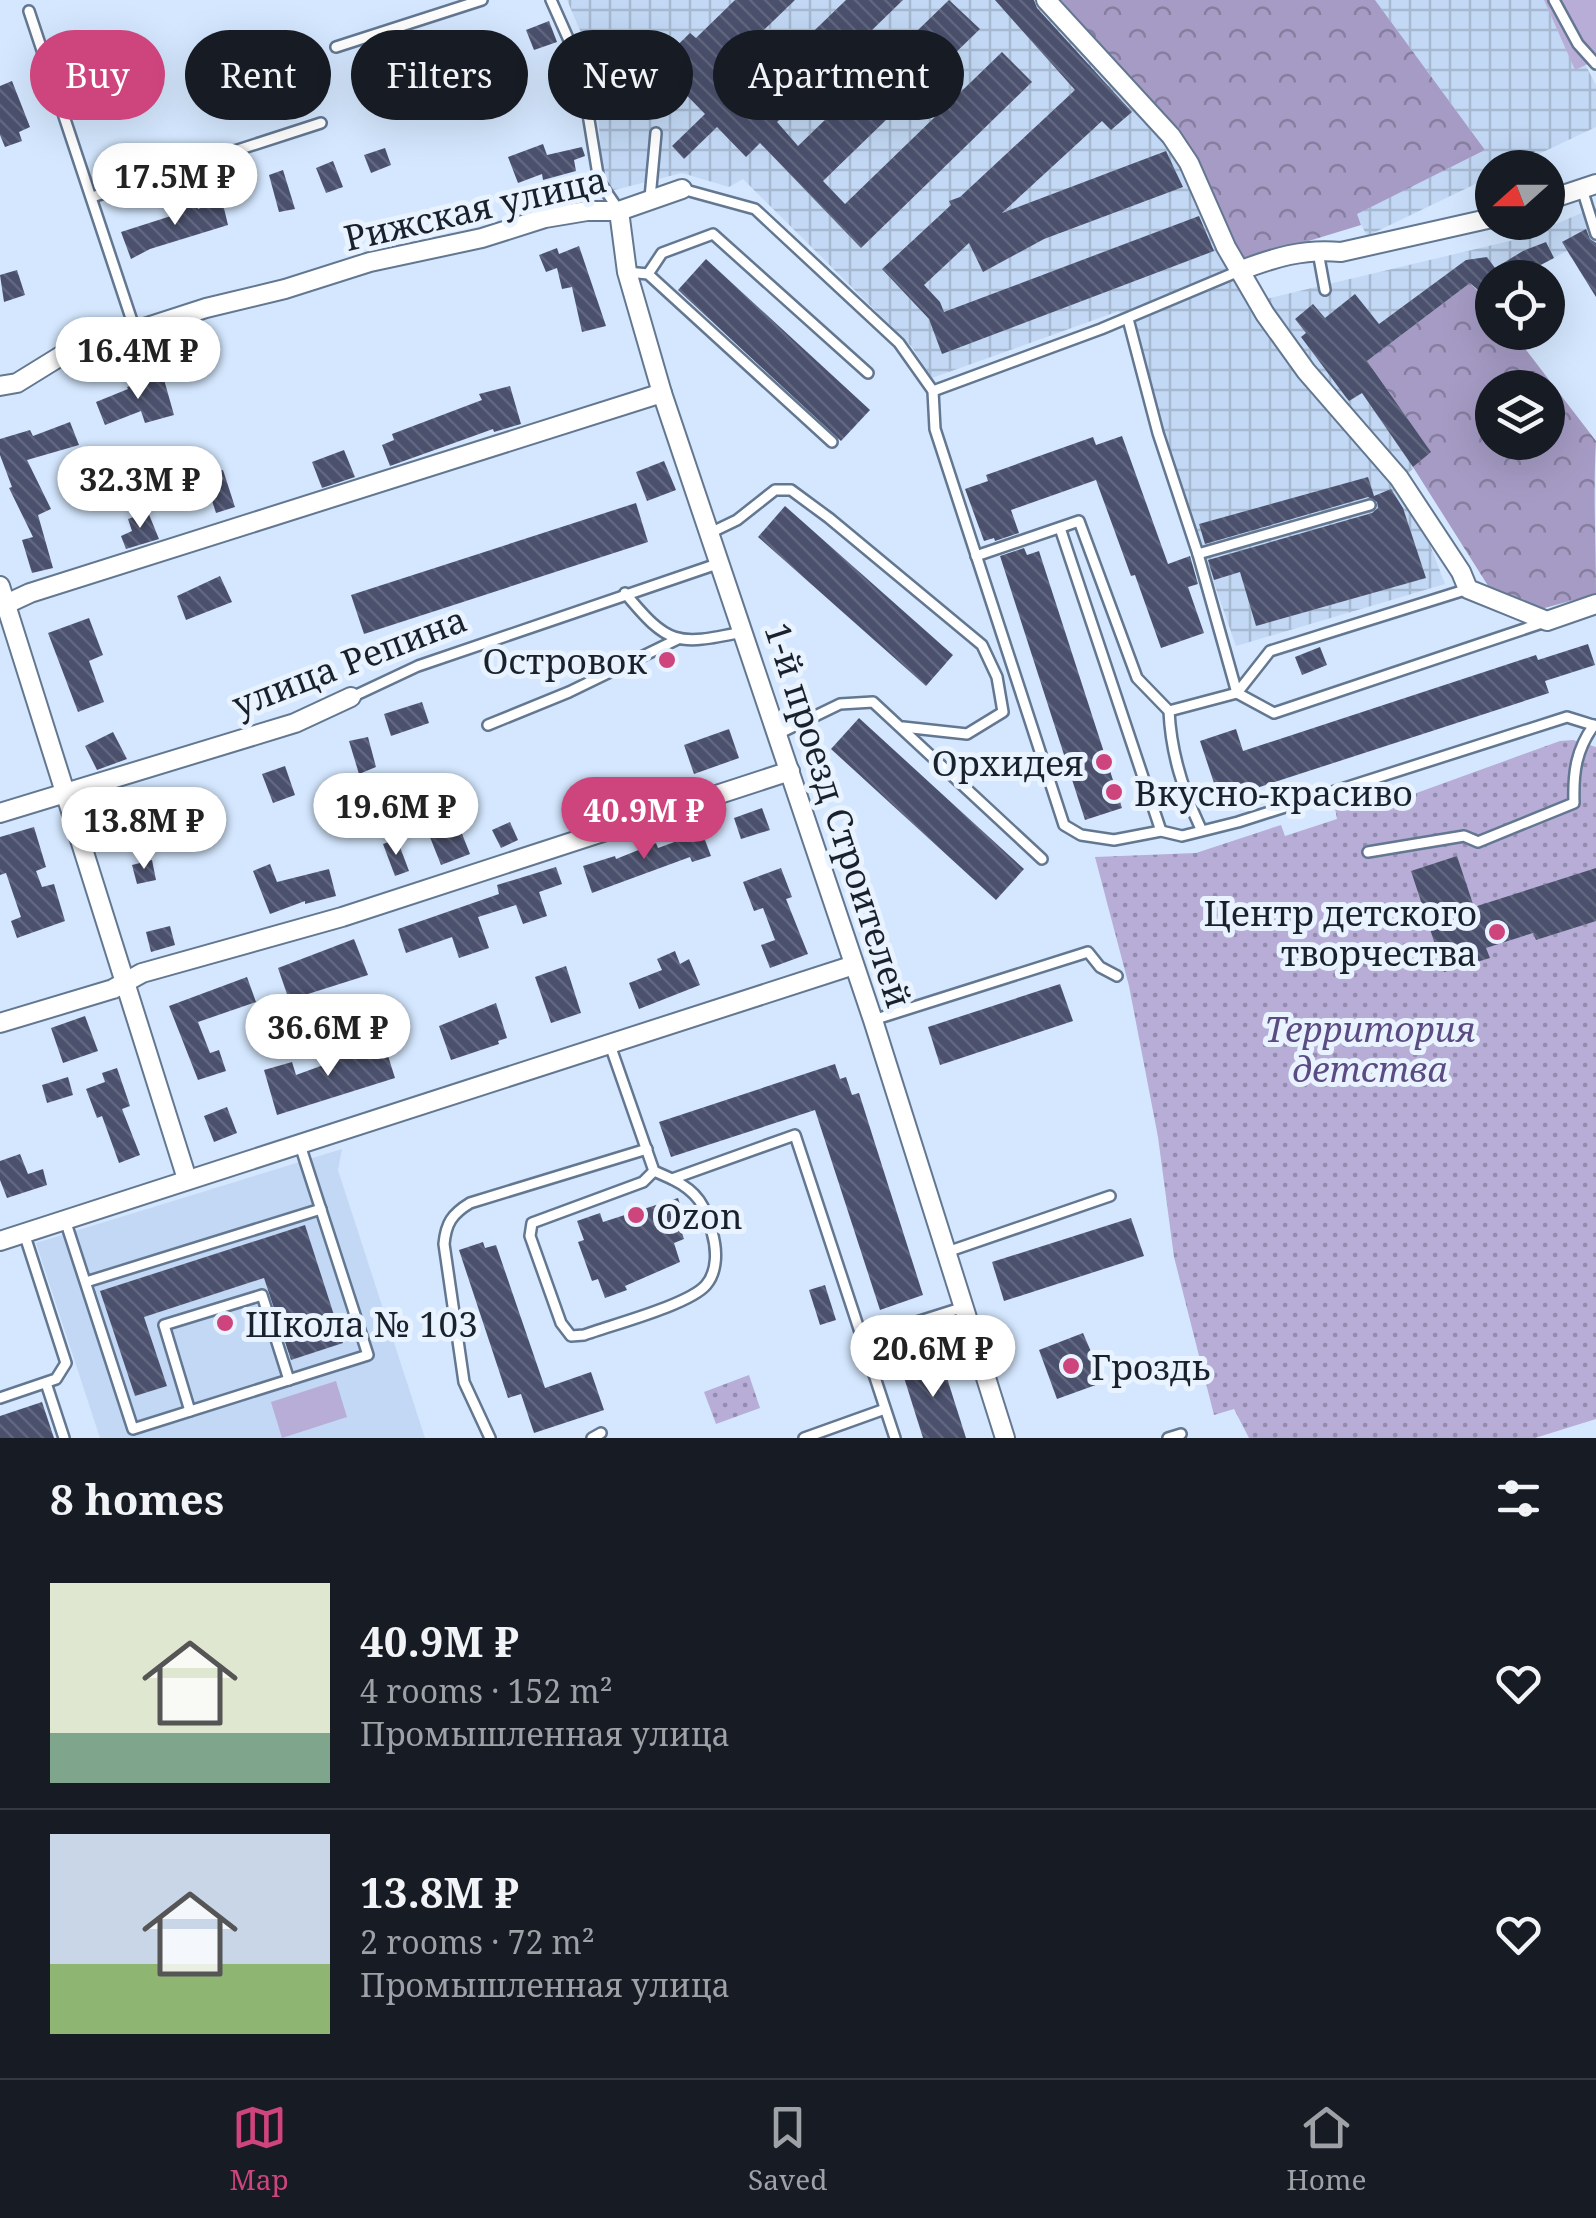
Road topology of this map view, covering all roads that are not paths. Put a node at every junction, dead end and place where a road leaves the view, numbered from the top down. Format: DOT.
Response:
graph roads {
  1 [pos="482,0"];
  2 [pos="551,0"];
  3 [pos="1046,0"];
  4 [pos="1554,0"];
  5 [pos="28,11"];
  6 [pos="336,47"];
  7 [pos="1596,64"];
  8 [pos="320,123"];
  9 [pos="656,133"];
  10 [pos="1589,186"];
  11 [pos="682,189"];
  12 [pos="1565,194"];
  13 [pos="92,197"];
  14 [pos="650,198"];
  15 [pos="619,211"];
  16 [pos="1475,222"];
  17 [pos="1596,234"];
  18 [pos="1318,250"];
  19 [pos="1239,271"];
  20 [pos="627,272"];
  21 [pos="648,274"];
  22 [pos="1325,290"];
  23 [pos="1128,318"];
  24 [pos="135,330"];
  25 [pos="868,373"];
  26 [pos="0,386"];
  27 [pos="933,391"];
  28 [pos="662,393"];
  29 [pos="832,442"];
  30 [pos="1370,506"];
  31 [pos="1060,528"];
  32 [pos="710,533"];
  33 [pos="1198,554"];
  34 [pos="976,556"];
  35 [pos="720,563"];
  36 [pos="0,586"];
  37 [pos="1468,589"];
  38 [pos="624,593"];
  39 [pos="1596,604"];
  40 [pos="4,606"];
  41 [pos="1547,621"];
  42 [pos="743,632"];
  43 [pos="678,639"];
  44 [pos="1238,693"];
  45 [pos="351,698"];
  46 [pos="1169,711"];
  47 [pos="488,725"];
  48 [pos="1595,725"];
  49 [pos="902,727"];
  50 [pos="778,734"];
  51 [pos="790,771"];
  52 [pos="66,792"];
  53 [pos="0,814"];
  54 [pos="1201,829"];
  55 [pos="1161,831"];
  56 [pos="1368,852"];
  57 [pos="1042,859"];
  58 [pos="854,964"];
  59 [pos="1117,976"];
  60 [pos="126,984"];
  61 [pos="873,1020"];
  62 [pos="0,1022"];
  63 [pos="609,1043"];
  64 [pos="299,1142"];
  65 [pos="646,1149"];
  66 [pos="654,1171"];
  67 [pos="187,1179"];
  68 [pos="672,1179"];
  69 [pos="1110,1196"];
  70 [pos="321,1209"];
  71 [pos="65,1220"];
  72 [pos="24,1233"];
  73 [pos="0,1241"];
  74 [pos="946,1252"];
  75 [pos="86,1282"];
  76 [pos="964,1307"];
  77 [pos="862,1338"];
  78 [pos="288,1380"];
  79 [pos="46,1382"];
  80 [pos="0,1398"];
  81 [pos="886,1409"];
  82 [pos="190,1411"];
  83 [pos="1181,1434"];
  84 [pos="64,1438"];
  85 [pos="490,1438"];
  86 [pos="804,1438"];
  87 [pos="895,1438"];
  88 [pos="1005,1438"];
  89 [pos="1168,1438"];
  1 -- 6 [label="lane"];
  2 -- 15 [label="lane"];
  3 -- 19 [label="street"];
  4 -- 7 [label="lane"];
  5 -- 13 [label="lane"];
  8 -- 13 [label="lane"];
  9 -- 14 [label="lane"];
  10 -- 12 [label="street"];
  10 -- 17 [label="lane"];
  11 -- 14 [label="street, Рижская улица"];
  11 -- 27 [label="lane"];
  13 -- 24 [label="lane"];
  14 -- 15 [label="street, Рижская улица"];
  15 -- 20 [label="street, 1-й проезд Строителей"];
  15 -- 24 [label="street, Рижская улица"];
  16 -- 18 [label="street"];
  18 -- 19 [label="street"];
  18 -- 22 [label="lane"];
  19 -- 23 [label="lane"];
  19 -- 37 [label="street"];
  20 -- 21 [label="lane"];
  20 -- 28 [label="street, 1-й проезд Строителей"];
  21 -- 25 [label="lane"];
  21 -- 29 [label="lane"];
  23 -- 27 [label="lane"];
  23 -- 33 [label="lane"];
  24 -- 26 [label="street, Рижская улица"];
  27 -- 34 [label="lane"];
  28 -- 32 [label="street, 1-й проезд Строителей"];
  28 -- 40 [label="street"];
  30 -- 33 [label="lane"];
  31 -- 34 [label="lane"];
  31 -- 46 [label="lane"];
  31 -- 55 [label="lane"];
  32 -- 35 [label="street, 1-й проезд Строителей"];
  32 -- 49 [label="lane"];
  33 -- 44 [label="lane"];
  34 -- 55 [label="lane"];
  35 -- 38 [label="lane, улица Репина"];
  35 -- 42 [label="street, 1-й проезд Строителей"];
  36 -- 40 [label="street"];
  37 -- 41 [label="street"];
  37 -- 44 [label="lane"];
  38 -- 43 [label="lane"];
  38 -- 45 [label="lane, улица Репина"];
  39 -- 41 [label="street"];
  40 -- 52 [label="street"];
  41 -- 44 [label="lane"];
  42 -- 43 [label="lane"];
  42 -- 50 [label="street, 1-й проезд Строителей"];
  43 -- 47 [label="lane"];
  44 -- 46 [label="lane"];
  45 -- 52 [label="street, улица Репина"];
  46 -- 54 [label="lane"];
  48 -- 54 [label="lane"];
  48 -- 56 [label="lane"];
  49 -- 50 [label="lane"];
  49 -- 57 [label="lane"];
  50 -- 51 [label="street, 1-й проезд Строителей"];
  51 -- 58 [label="street, 1-й проезд Строителей"];
  51 -- 60 [label="street"];
  52 -- 53 [label="street, улица Репина"];
  52 -- 60 [label="street"];
  54 -- 55 [label="lane"];
  58 -- 61 [label="street, 1-й проезд Строителей"];
  58 -- 63 [label="street"];
  59 -- 61 [label="lane"];
  60 -- 62 [label="street"];
  60 -- 67 [label="street"];
  61 -- 74 [label="street, 1-й проезд Строителей"];
  63 -- 64 [label="street"];
  63 -- 65 [label="lane"];
  64 -- 67 [label="street"];
  64 -- 70 [label="lane"];
  65 -- 66 [label="lane"];
  65 -- 85 [label="lane"];
  66 -- 68 [label="lane"];
  66 -- 68 [label="lane"];
  67 -- 71 [label="street"];
  68 -- 77 [label="lane"];
  69 -- 74 [label="lane"];
  70 -- 75 [label="lane"];
  70 -- 78 [label="lane"];
  71 -- 72 [label="street"];
  71 -- 75 [label="lane"];
  72 -- 73 [label="street"];
  72 -- 79 [label="lane"];
  74 -- 76 [label="street, 1-й проезд Строителей"];
  75 -- 82 [label="lane"];
  76 -- 77 [label="lane"];
  76 -- 88 [label="street, 1-й проезд Строителей"];
  77 -- 81 [label="lane"];
  78 -- 82 [label="lane"];
  78 -- 82 [label="lane"];
  79 -- 80 [label="lane"];
  79 -- 84 [label="lane"];
  81 -- 86 [label="lane"];
  81 -- 87 [label="lane"];
  83 -- 89 [label="lane"];
}
